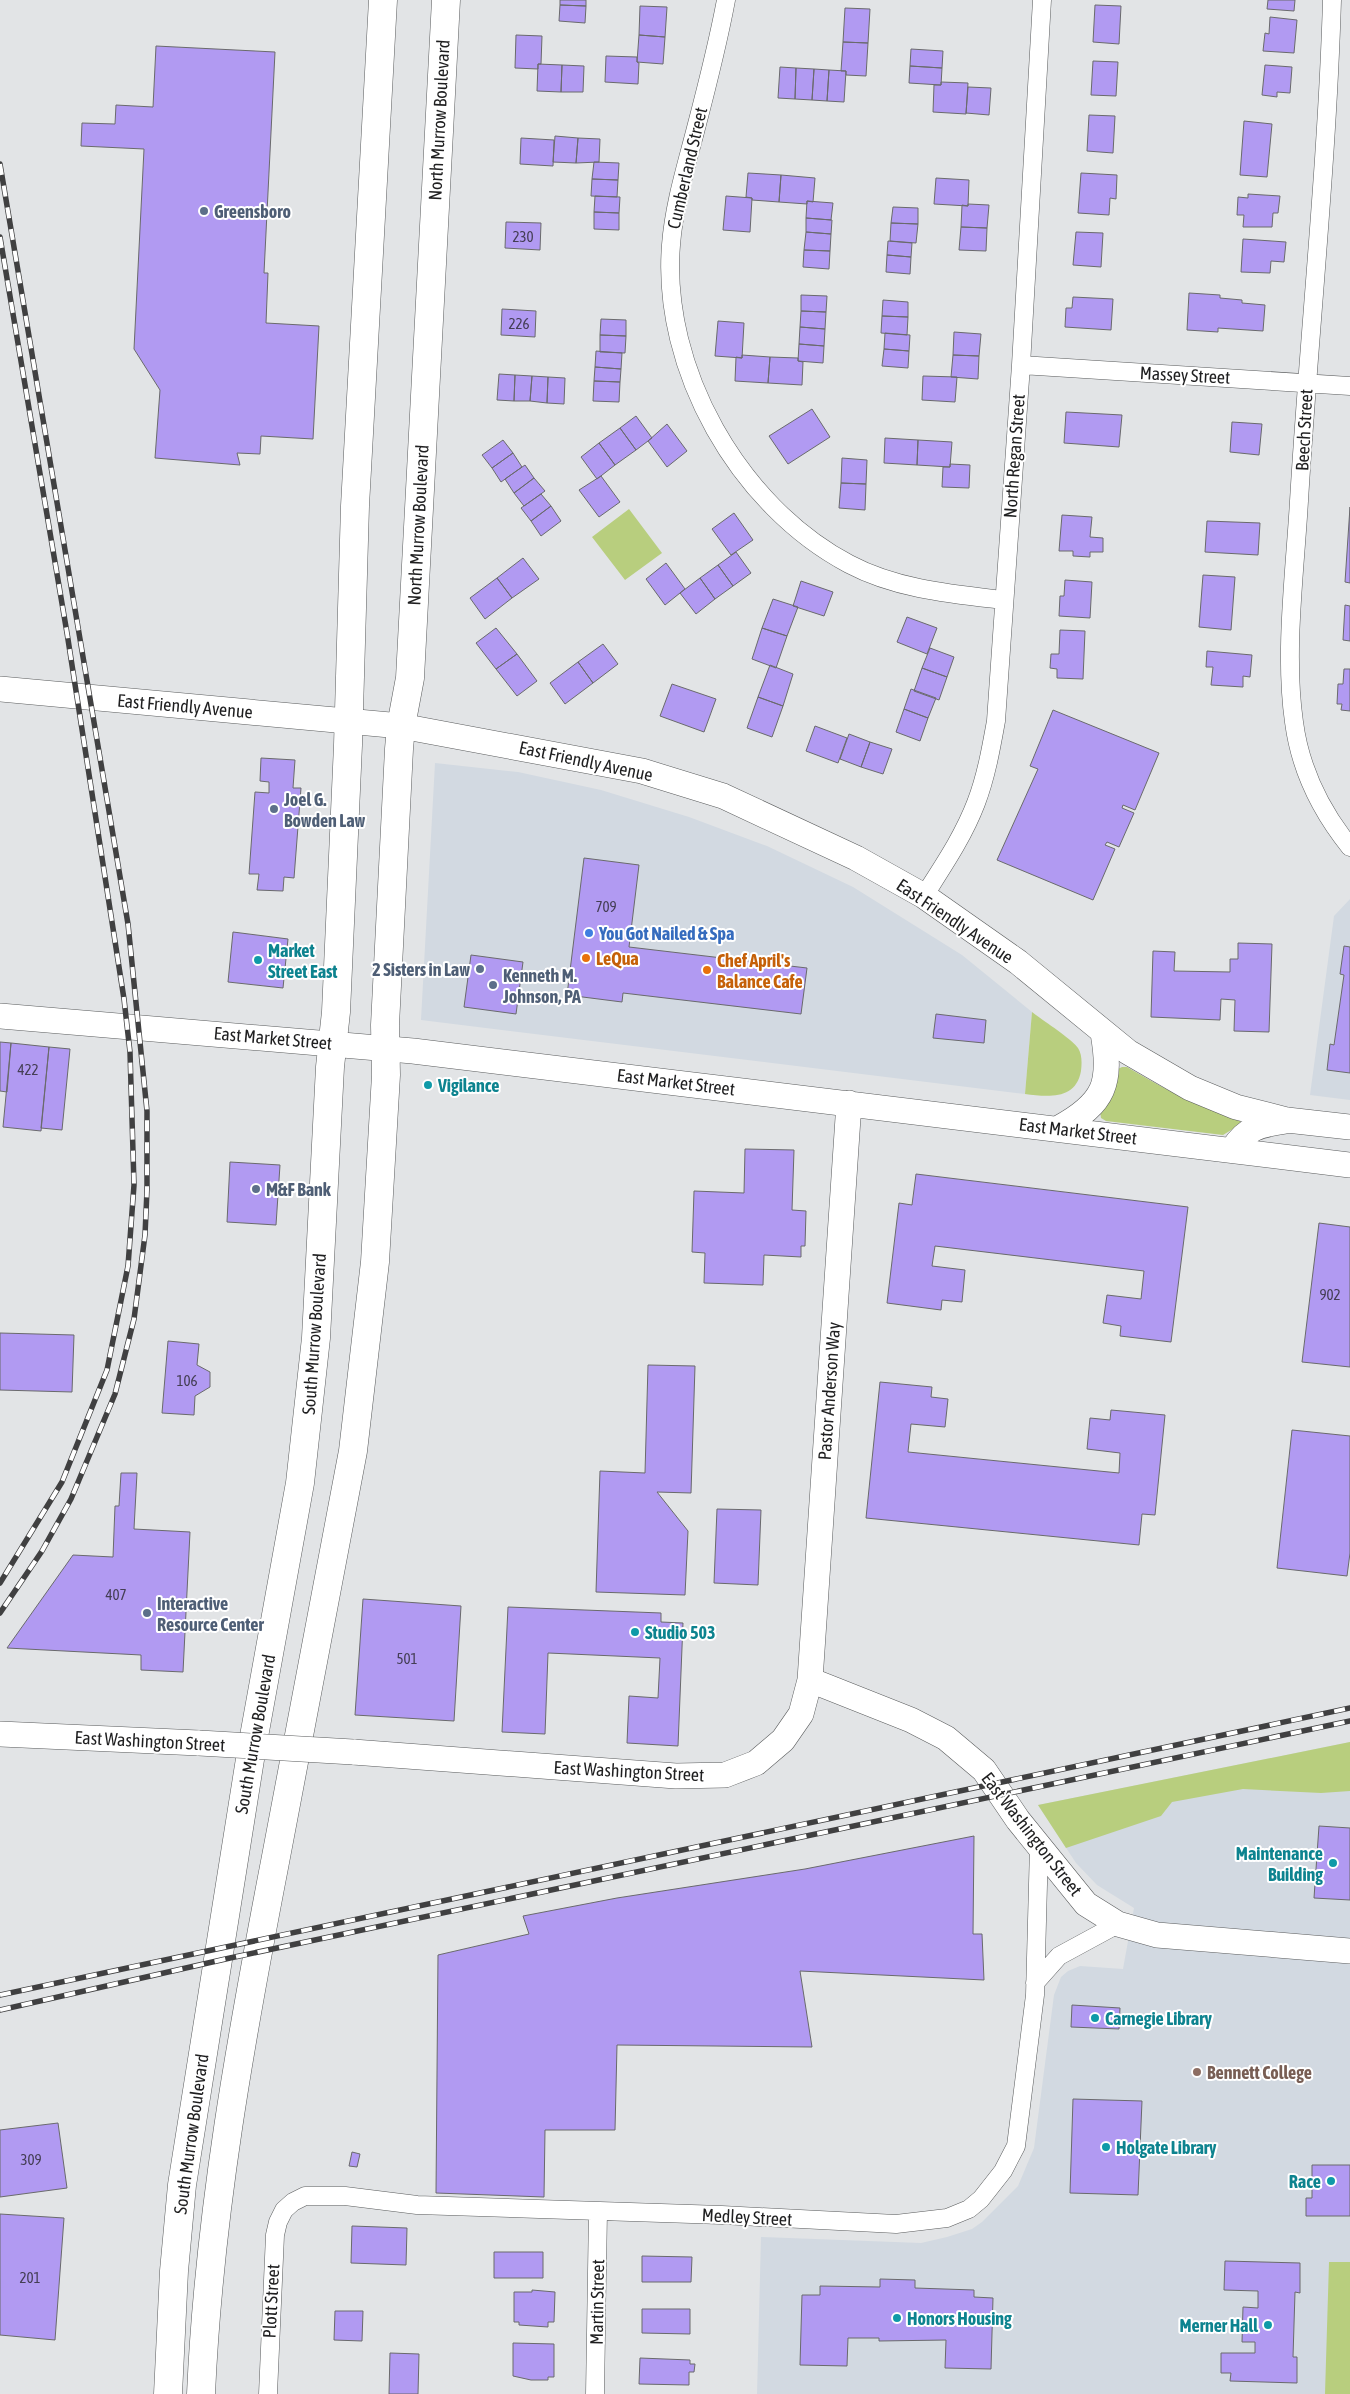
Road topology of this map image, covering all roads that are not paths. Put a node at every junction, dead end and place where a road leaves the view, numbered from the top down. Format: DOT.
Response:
graph roads {
  1 [pos="383,0"];
  2 [pos="446,0"];
  3 [pos="726,0"];
  4 [pos="1042,0"];
  5 [pos="1332,0"];
  6 [pos="1021,365"];
  7 [pos="1306,383"];
  8 [pos="1350,386"];
  9 [pos="1003,600"];
  10 [pos="0,689"];
  11 [pos="348,720"];
  12 [pos="401,726"];
  13 [pos="1350,847"];
  14 [pos="924,896"];
  15 [pos="0,1016"];
  16 [pos="1103,1033"];
  17 [pos="333,1044"];
  18 [pos="385,1049"];
  19 [pos="849,1103"];
  20 [pos="1287,1120"];
  21 [pos="1350,1127"];
  22 [pos="1059,1128"];
  23 [pos="1232,1150"];
  24 [pos="1350,1165"];
  25 [pos="810,1680"];
  26 [pos="0,1734"];
  27 [pos="1039,1847"];
  28 [pos="1118,1924"];
  29 [pos="1350,1951"];
  30 [pos="1035,1983"];
  31 [pos="284,2210"];
  32 [pos="598,2211"];
  33 [pos="168,2394"];
  34 [pos="201,2394"];
  35 [pos="268,2394"];
  36 [pos="595,2394"];
  1 -- 11 [label="main road"];
  2 -- 12 [label="main road, North Murrow Boulevard"];
  3 -- 9 [label="street, Cumberland Street"];
  4 -- 6 [label="street, North Regan Street"];
  5 -- 7 [label="street, Beech Street"];
  6 -- 7 [label="street, Massey Street"];
  6 -- 9 [label="street, North Regan Street"];
  7 -- 8 [label="street, Massey Street"];
  7 -- 13 [label="street, Beech Street"];
  9 -- 14 [label="street, North Regan Street"];
  10 -- 11 [label="main road, East Friendly Avenue"];
  11 -- 12 [label="main road, East Friendly Avenue"];
  11 -- 17 [label="main road"];
  12 -- 14 [label="main road, East Friendly Avenue"];
  12 -- 18 [label="main road, North Murrow Boulevard"];
  14 -- 16 [label="main road, East Friendly Avenue"];
  15 -- 17 [label="main road, East Market Street"];
  16 -- 20 [label="main road"];
  16 -- 22 [label="main road"];
  17 -- 18 [label="main road, East Market Street"];
  17 -- 33 [label="main road, South Murrow Boulevard"];
  18 -- 19 [label="main road, East Market Street"];
  18 -- 34 [label="main road, South Murrow Boulevard"];
  19 -- 22 [label="main road, East Market Street"];
  19 -- 25 [label="main road, Pastor Anderson Way"];
  20 -- 21 [label="main road"];
  20 -- 23 [label="main road"];
  22 -- 23 [label="main road, East Market Street"];
  23 -- 24 [label="main road, East Market Street"];
  25 -- 26 [label="main road, East Washington Street, bridge"];
  25 -- 27 [label="main road, East Washington Street"];
  27 -- 28 [label="main road, East Washington Street"];
  27 -- 30 [label="street, Medley Street"];
  28 -- 29 [label="main road, East Washington Street"];
  28 -- 30 [label="street"];
  30 -- 32 [label="street, Medley Street"];
  31 -- 32 [label="street, Medley Street"];
  31 -- 35 [label="street, Plott Street"];
  32 -- 36 [label="street, Martin Street"];
}
